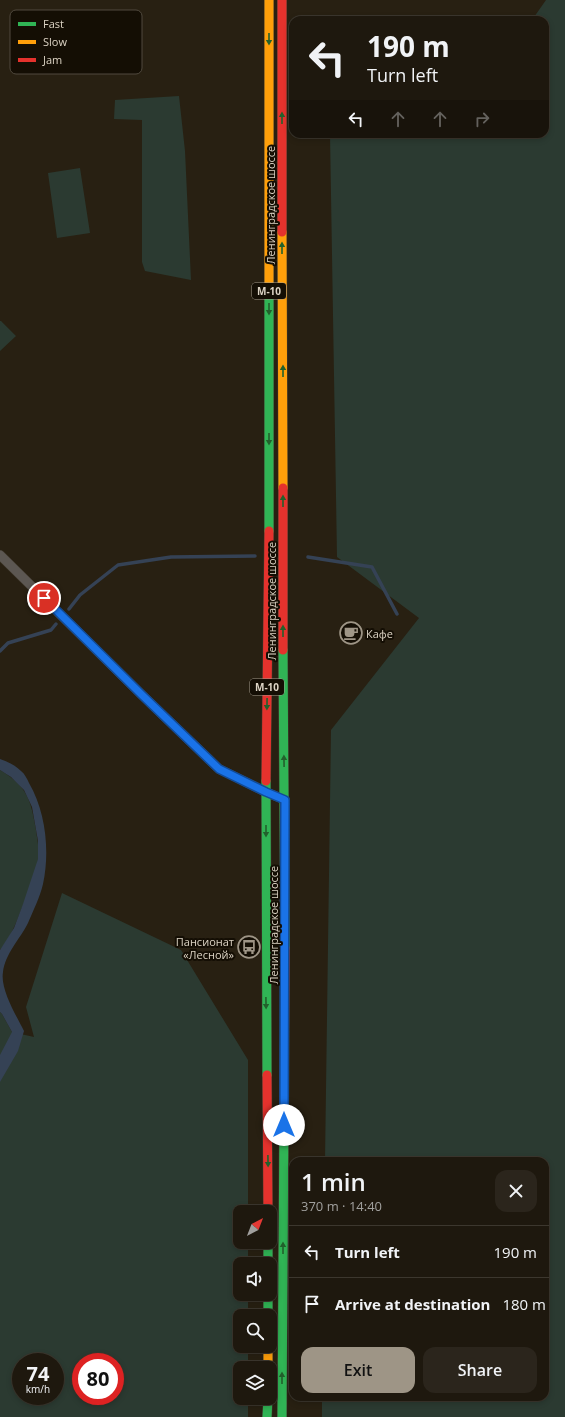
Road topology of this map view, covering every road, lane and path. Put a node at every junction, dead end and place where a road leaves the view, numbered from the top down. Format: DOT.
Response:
graph roads {
  1 [pos="269,0"];
  2 [pos="282,0"];
  3 [pos="0,555"];
  4 [pos="266,792"];
  5 [pos="285,800"];
  6 [pos="268,1205"];
  7 [pos="268,1405"];
  8 [pos="268,1417"];
  9 [pos="282,1417"];
  1 -- 4 [label="highway, Ленинградское шоссе / М-10, one-way"];
  5 -- 2 [label="highway, Ленинградское шоссе / М-10, one-way"];
  3 -- 4 [label="street"];
  4 -- 5 [label="street"];
  4 -- 6 [label="highway, Ленинградское шоссе / М-10, one-way"];
  9 -- 5 [label="highway, Ленинградское шоссе / М-10, one-way"];
  7 -- 8 [label="highway"];
}
